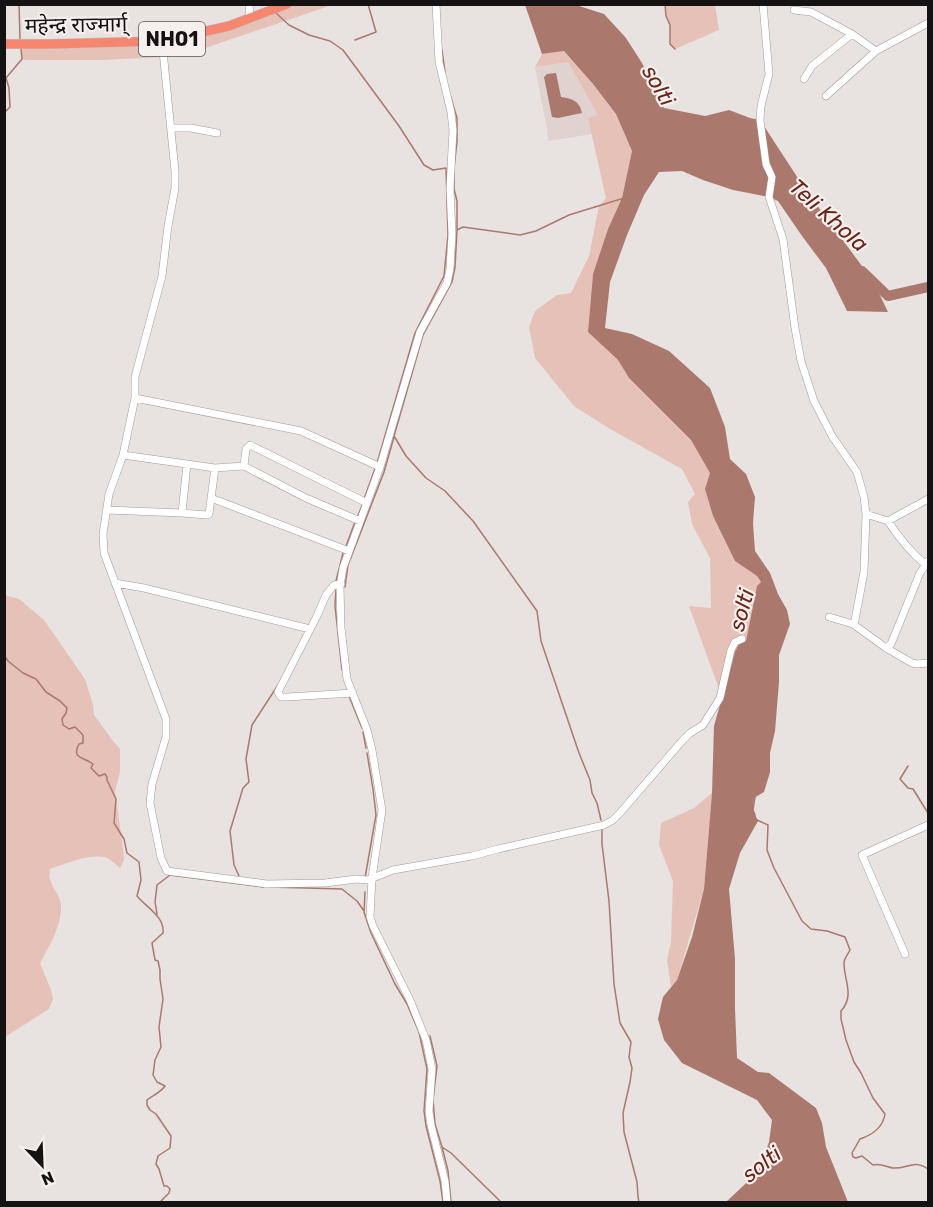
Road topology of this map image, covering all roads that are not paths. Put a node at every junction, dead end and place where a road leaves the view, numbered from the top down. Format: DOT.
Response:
graph roads {
  1 [pos="249,4"];
  2 [pos="286,4"];
  3 [pos="436,4"];
  4 [pos="763,4"];
  5 [pos="794,10"];
  6 [pos="250,18"];
  7 [pos="928,23"];
  8 [pos="852,34"];
  9 [pos="162,41"];
  10 [pos="4,44"];
  11 [pos="876,51"];
  12 [pos="804,79"];
  13 [pos="826,96"];
  14 [pos="171,128"];
  15 [pos="217,133"];
  16 [pos="135,398"];
  17 [pos="123,455"];
  18 [pos="187,464"];
  19 [pos="244,466"];
  20 [pos="380,467"];
  21 [pos="215,468"];
  22 [pos="211,498"];
  23 [pos="928,499"];
  24 [pos="367,503"];
  25 [pos="107,510"];
  26 [pos="182,513"];
  27 [pos="866,514"];
  28 [pos="888,521"];
  29 [pos="360,522"];
  30 [pos="349,551"];
  31 [pos="927,563"];
  32 [pos="115,583"];
  33 [pos="341,584"];
  34 [pos="829,617"];
  35 [pos="853,624"];
  36 [pos="310,629"];
  37 [pos="742,639"];
  38 [pos="886,648"];
  39 [pos="928,663"];
  40 [pos="353,693"];
  41 [pos="928,825"];
  42 [pos="372,878"];
  43 [pos="906,954"];
  44 [pos="447,1203"];
  1 -- 6 [label="street"];
  2 -- 6 [label="highway, महेन्द्र राज्मार्ग् / NH01"];
  3 -- 20 [label="street"];
  4 -- 27 [label="street"];
  5 -- 8 [label="street"];
  6 -- 9 [label="highway, महेन्द्र राज्मार्ग् / NH01"];
  7 -- 11 [label="street"];
  8 -- 11 [label="street"];
  8 -- 12 [label="street"];
  9 -- 10 [label="highway, महेन्द्र राज्मार्ग् / NH01"];
  9 -- 14 [label="street"];
  11 -- 13 [label="street"];
  14 -- 15 [label="street"];
  14 -- 16 [label="street"];
  16 -- 17 [label="street"];
  16 -- 20 [label="street"];
  17 -- 18 [label="street"];
  17 -- 25 [label="street"];
  18 -- 21 [label="street"];
  18 -- 26 [label="street"];
  19 -- 21 [label="street"];
  19 -- 24 [label="street"];
  19 -- 29 [label="street"];
  20 -- 24 [label="street"];
  21 -- 22 [label="street"];
  22 -- 26 [label="street"];
  22 -- 30 [label="street"];
  23 -- 28 [label="street"];
  24 -- 29 [label="street"];
  25 -- 26 [label="street"];
  25 -- 32 [label="street"];
  27 -- 28 [label="street"];
  27 -- 35 [label="street"];
  28 -- 31 [label="street"];
  29 -- 30 [label="street"];
  30 -- 33 [label="street"];
  31 -- 38 [label="street"];
  32 -- 36 [label="street"];
  32 -- 42 [label="street"];
  33 -- 36 [label="street"];
  33 -- 40 [label="street"];
  34 -- 35 [label="street"];
  35 -- 38 [label="street"];
  36 -- 40 [label="street"];
  37 -- 42 [label="street"];
  38 -- 39 [label="street"];
  40 -- 42 [label="street"];
  41 -- 43 [label="street"];
  42 -- 44 [label="street"];
}
